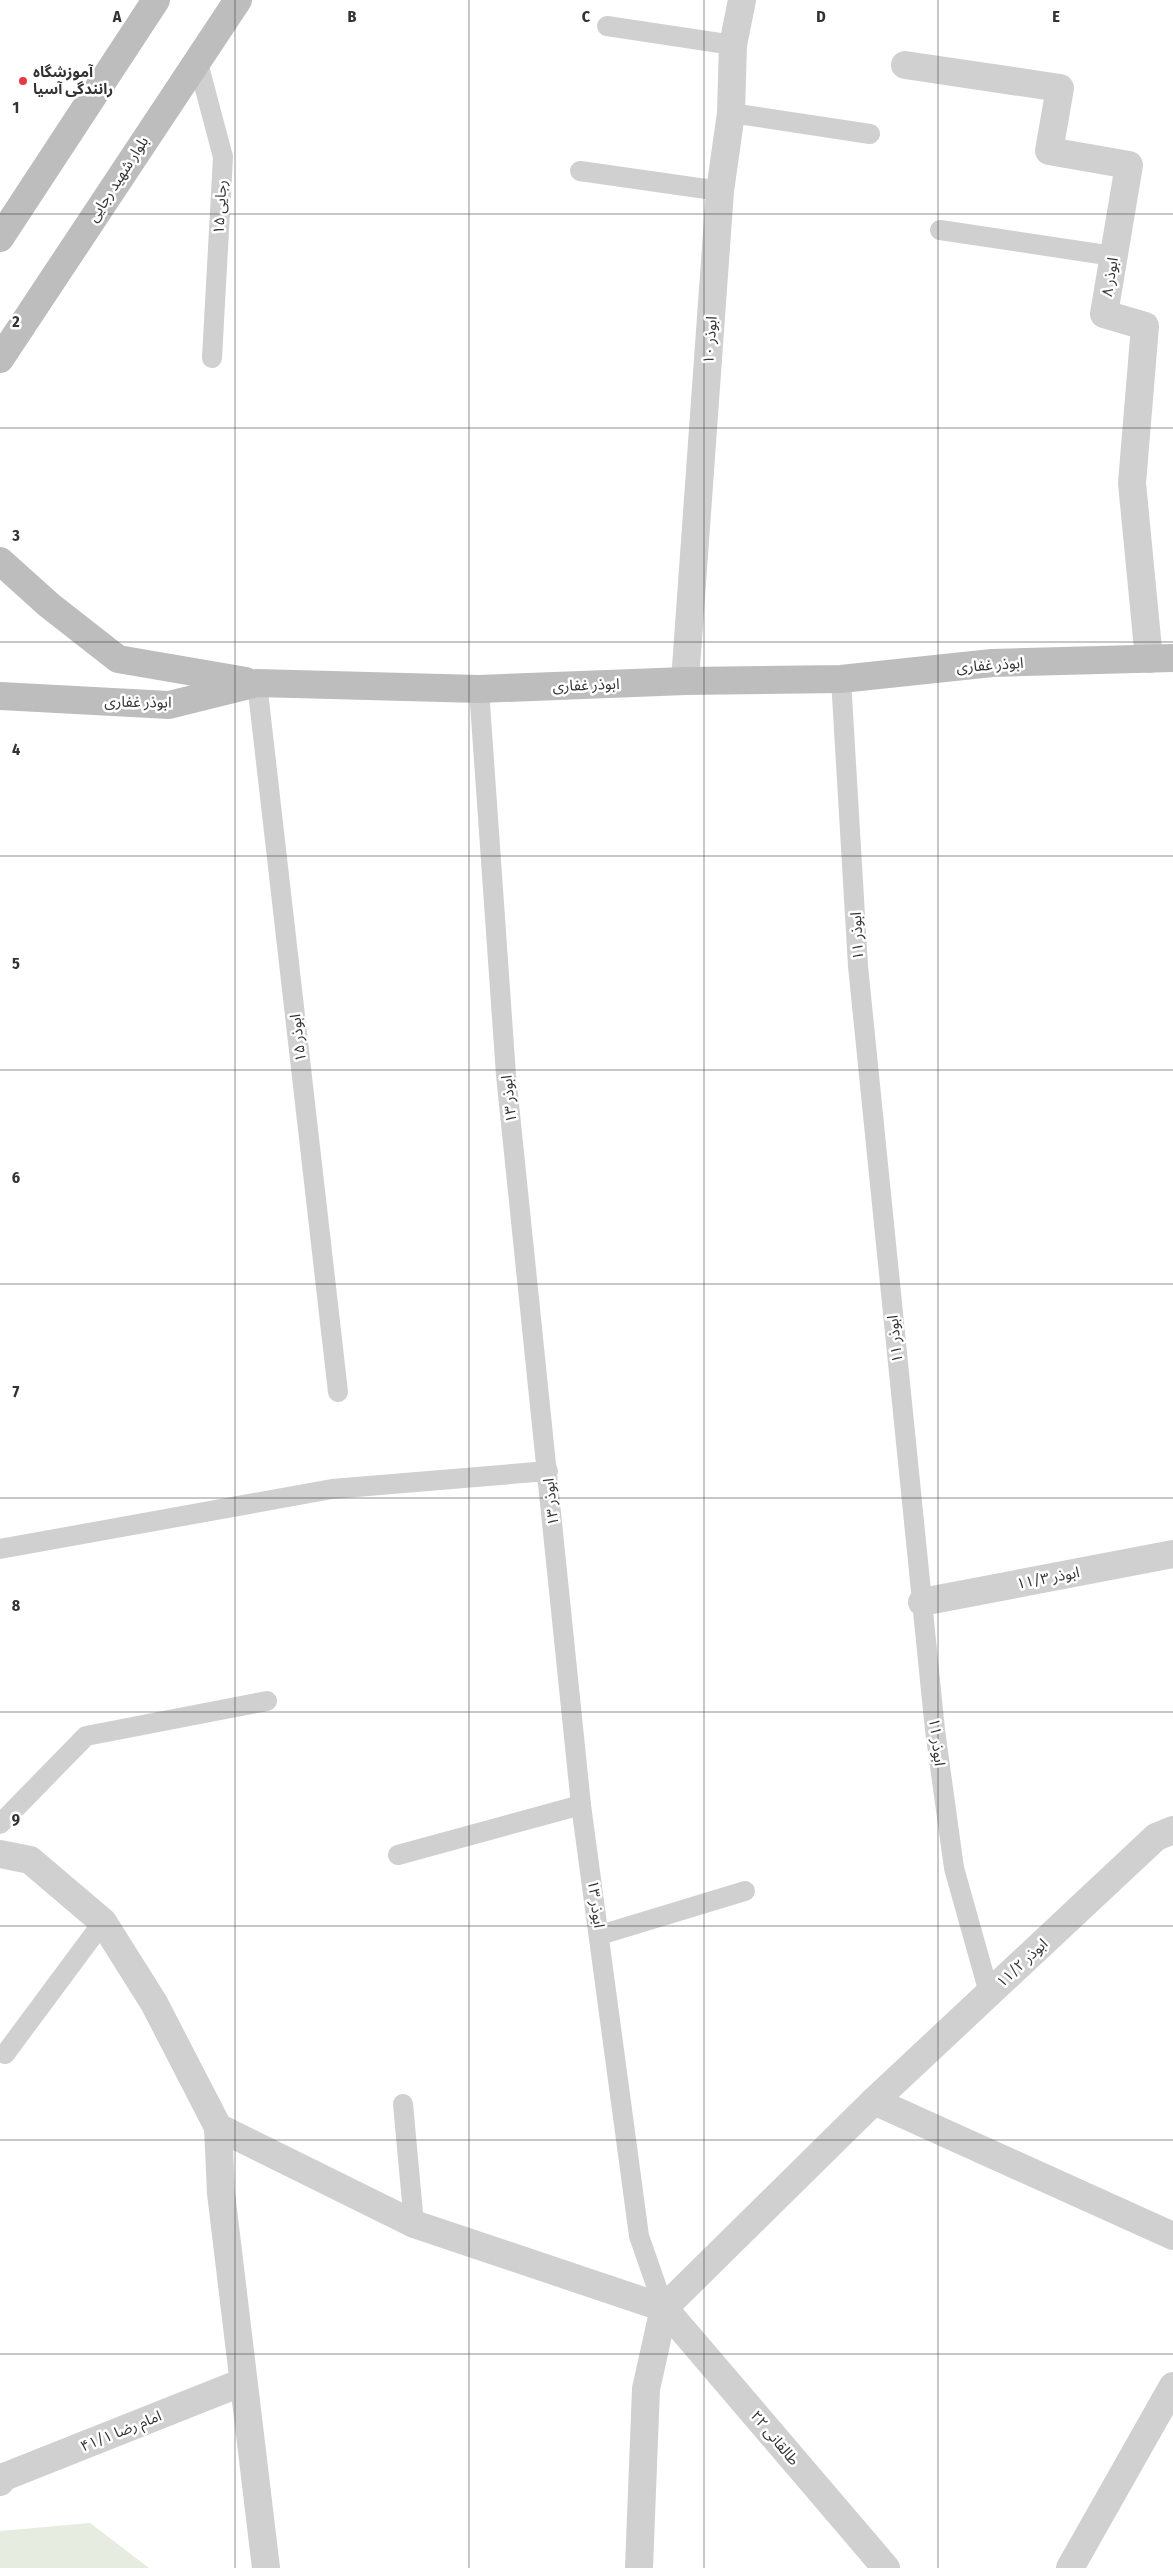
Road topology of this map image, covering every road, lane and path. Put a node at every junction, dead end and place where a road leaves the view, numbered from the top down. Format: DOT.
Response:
graph roads {
  1 [pos="156,0"];
  2 [pos="238,0"];
  3 [pos="742,0"];
  4 [pos="607,26"];
  5 [pos="733,45"];
  6 [pos="197,59"];
  7 [pos="906,65"];
  8 [pos="731,113"];
  9 [pos="870,134"];
  10 [pos="580,171"];
  11 [pos="720,191"];
  12 [pos="940,230"];
  13 [pos="0,238"];
  14 [pos="1113,256"];
  15 [pos="212,358"];
  16 [pos="0,359"];
  17 [pos="0,561"];
  18 [pos="1161,659"];
  19 [pos="841,679"];
  20 [pos="685,681"];
  21 [pos="257,684"];
  22 [pos="479,689"];
  23 [pos="0,696"];
  24 [pos="338,1392"];
  25 [pos="548,1471"];
  26 [pos="0,1549"];
  27 [pos="1173,1554"];
  28 [pos="922,1602"];
  29 [pos="267,1701"];
  30 [pos="581,1805"];
  31 [pos="0,1824"];
  32 [pos="1173,1830"];
  33 [pos="0,1854"];
  34 [pos="398,1855"];
  35 [pos="744,1891"];
  36 [pos="102,1922"];
  37 [pos="600,1935"];
  38 [pos="989,1993"];
  39 [pos="5,2054"];
  40 [pos="874,2101"];
  41 [pos="403,2104"];
  42 [pos="218,2128"];
  43 [pos="414,2224"];
  44 [pos="1173,2236"];
  45 [pos="664,2308"];
  46 [pos="243,2382"];
  47 [pos="1173,2386"];
  48 [pos="0,2482"];
  49 [pos="266,2568"];
  50 [pos="639,2568"];
  51 [pos="886,2568"];
  52 [pos="1070,2568"];
  1 -- 13 [label="main road"];
  2 -- 6 [label="main road, بلوار شهید رجایی"];
  3 -- 5 [label="street, ابوذر ۱۰"];
  4 -- 5 [label="lane"];
  5 -- 8 [label="street, ابوذر ۱۰"];
  6 -- 15 [label="lane, رجایی ۱۵"];
  6 -- 16 [label="main road, بلوار شهید رجایی"];
  7 -- 14 [label="street, ابوذر ۸"];
  8 -- 9 [label="lane"];
  8 -- 11 [label="street, ابوذر ۱۰"];
  10 -- 11 [label="lane"];
  11 -- 20 [label="street, ابوذر ۱۰"];
  12 -- 14 [label="lane"];
  14 -- 18 [label="street, ابوذر ۸"];
  17 -- 21 [label="main road"];
  18 -- 19 [label="main road, ابوذر غفاری"];
  19 -- 20 [label="main road, ابوذر غفاری"];
  19 -- 28 [label="lane, ابوذر ۱۱"];
  20 -- 22 [label="main road, ابوذر غفاری"];
  21 -- 22 [label="main road, ابوذر غفاری"];
  21 -- 23 [label="main road, ابوذر غفاری"];
  21 -- 24 [label="lane, ابوذر ۱۵"];
  22 -- 25 [label="lane, ابوذر ۱۳"];
  25 -- 26 [label="lane"];
  25 -- 30 [label="lane, ابوذر ۱۳"];
  27 -- 28 [label="street, ابوذر ۱۱/۳"];
  28 -- 38 [label="lane, ابوذر ۱۱"];
  29 -- 31 [label="lane"];
  30 -- 34 [label="lane"];
  30 -- 37 [label="lane, ابوذر ۱۳"];
  32 -- 38 [label="street, ابوذر ۱۱/۲"];
  33 -- 36 [label="street"];
  35 -- 37 [label="lane"];
  36 -- 39 [label="lane"];
  36 -- 42 [label="street"];
  37 -- 45 [label="lane, ابوذر ۱۳"];
  38 -- 40 [label="street, ابوذر ۱۱/۲"];
  40 -- 44 [label="street"];
  40 -- 45 [label="street, ابوذر ۱۱/۲"];
  41 -- 43 [label="lane"];
  42 -- 43 [label="street"];
  42 -- 46 [label="street"];
  43 -- 45 [label="street"];
  45 -- 50 [label="street"];
  45 -- 51 [label="street, طالقانی ۲۲"];
  46 -- 48 [label="street, امام رضا ۴۱/۱"];
  46 -- 49 [label="street"];
  47 -- 52 [label="street"];
}
